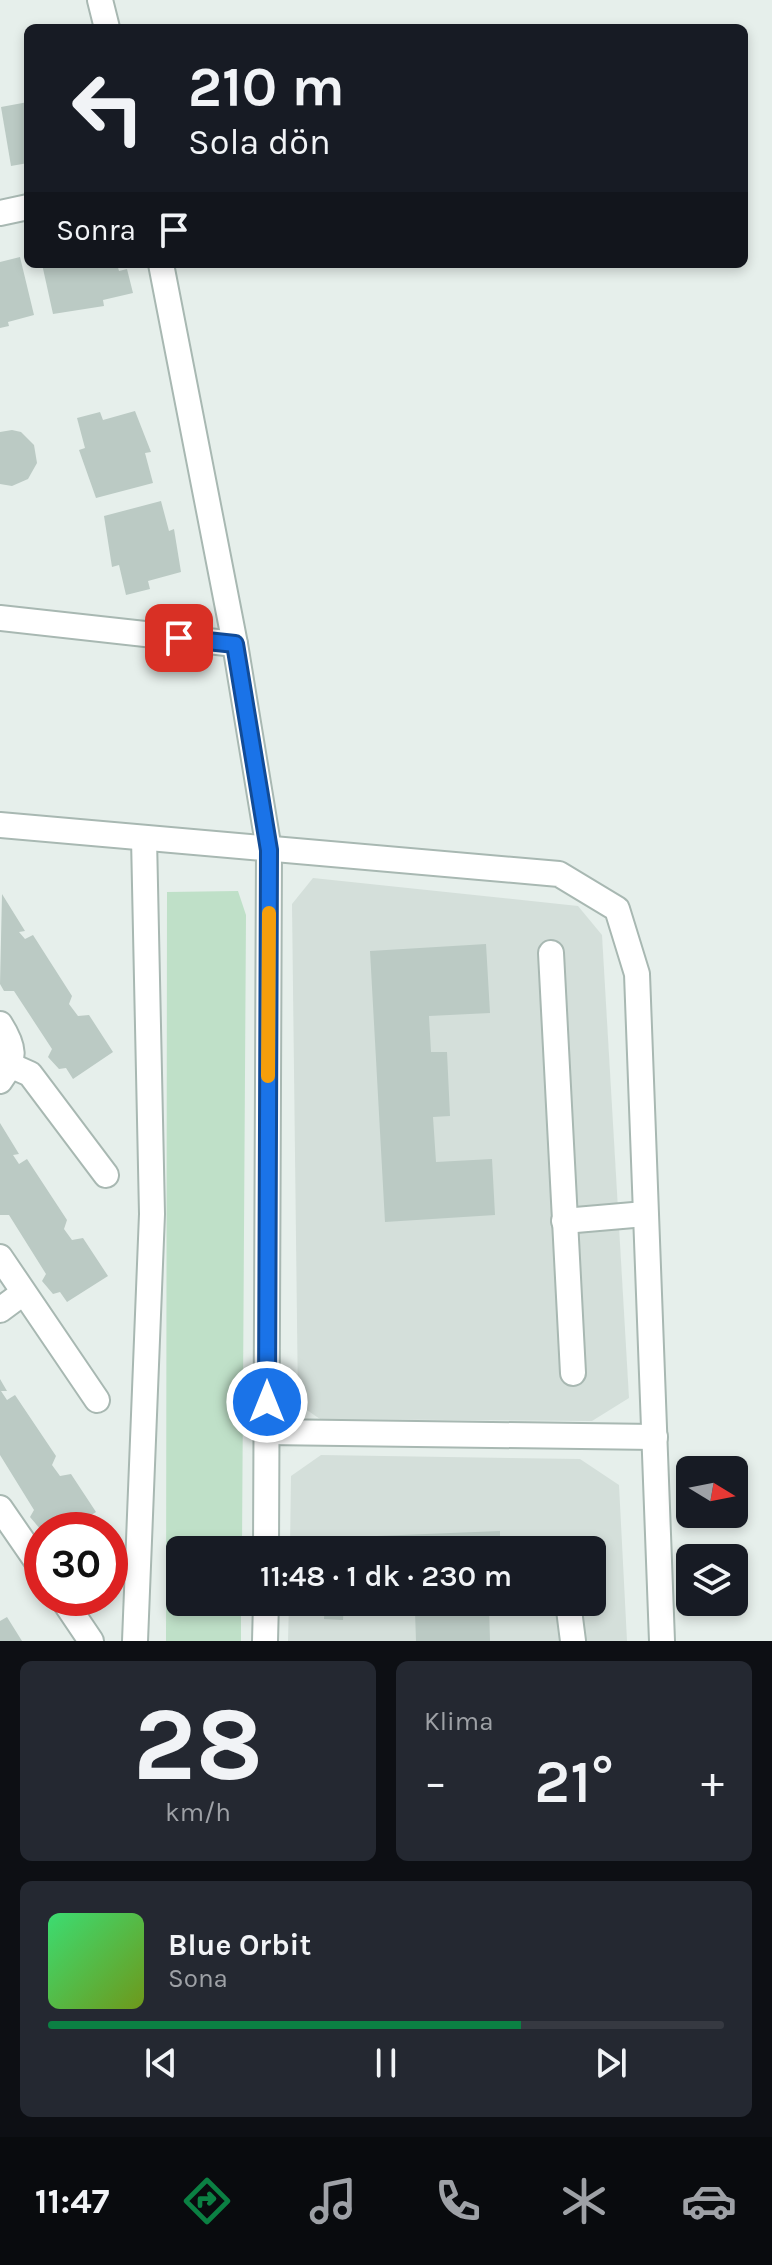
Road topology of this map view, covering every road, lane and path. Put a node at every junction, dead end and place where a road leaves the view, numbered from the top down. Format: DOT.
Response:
graph roads {
  1 [pos="100,0"];
  2 [pos="106,24"];
  3 [pos="24,208"];
  4 [pos="0,213"];
  5 [pos="162,268"];
  6 [pos="0,618"];
  7 [pos="235,644"];
  8 [pos="0,825"];
  9 [pos="144,838"];
  10 [pos="269,850"];
  11 [pos="551,953"];
  12 [pos="0,1024"];
  13 [pos="6,1073"];
  14 [pos="106,1175"];
  15 [pos="645,1214"];
  16 [pos="564,1221"];
  17 [pos="0,1257"];
  18 [pos="23,1293"];
  19 [pos="0,1310"];
  20 [pos="573,1373"];
  21 [pos="97,1400"];
  22 [pos="267,1432"];
  23 [pos="655,1437"];
  24 [pos="0,1508"];
  25 [pos="266,1536"];
  26 [pos="24,1543"];
  27 [pos="74,1616"];
  28 [pos="266,1616"];
  29 [pos="570,1616"];
  30 [pos="91,1641"];
  31 [pos="135,1641"];
  32 [pos="265,1641"];
  33 [pos="573,1641"];
  34 [pos="662,1641"];
  1 -- 2 [label="street"];
  3 -- 4 [label="street"];
  5 -- 7 [label="street"];
  6 -- 7 [label="street"];
  7 -- 10 [label="street"];
  8 -- 9 [label="street"];
  9 -- 10 [label="street"];
  9 -- 31 [label="street"];
  10 -- 15 [label="street"];
  10 -- 22 [label="street"];
  11 -- 16 [label="street"];
  12 -- 13 [label="street"];
  13 -- 14 [label="street"];
  15 -- 16 [label="street"];
  15 -- 23 [label="street"];
  16 -- 20 [label="street"];
  17 -- 18 [label="street"];
  18 -- 19 [label="street"];
  18 -- 21 [label="street"];
  22 -- 23 [label="street"];
  22 -- 25 [label="street"];
  23 -- 34 [label="street"];
  24 -- 26 [label="street"];
  27 -- 30 [label="street"];
  28 -- 32 [label="street"];
  29 -- 33 [label="street"];
}
